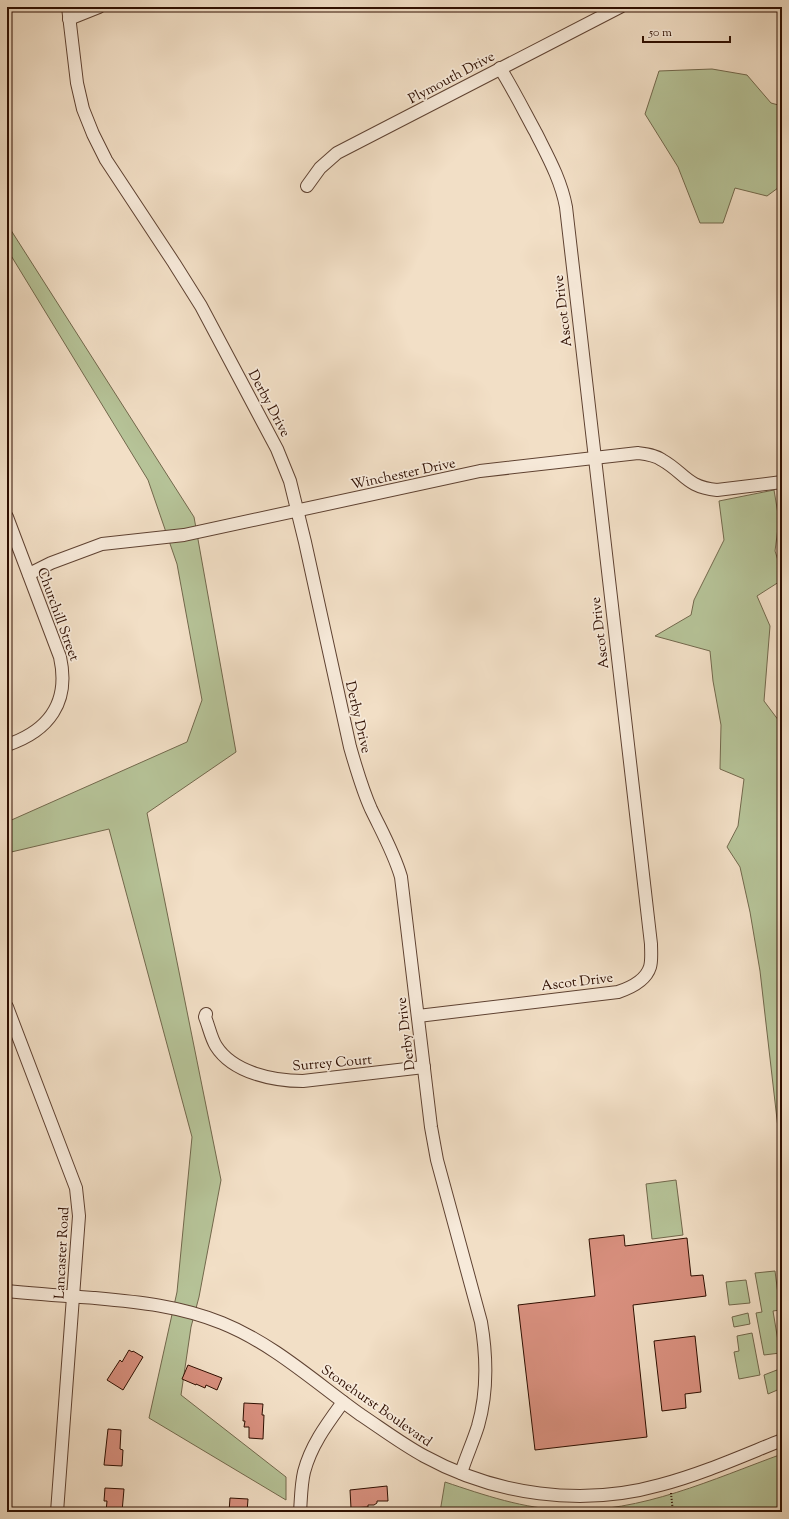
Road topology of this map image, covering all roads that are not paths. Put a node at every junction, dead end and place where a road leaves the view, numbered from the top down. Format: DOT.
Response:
graph roads {
  1 [pos="68,7"];
  2 [pos="99,7"];
  3 [pos="620,7"];
  4 [pos="70,19"];
  5 [pos="500,68"];
  6 [pos="307,186"];
  7 [pos="594,458"];
  8 [pos="782,482"];
  9 [pos="297,511"];
  10 [pos="7,517"];
  11 [pos="29,574"];
  12 [pos="7,745"];
  13 [pos="7,1007"];
  14 [pos="206,1014"];
  15 [pos="418,1016"];
  16 [pos="424,1067"];
  17 [pos="7,1292"];
  18 [pos="74,1297"];
  19 [pos="343,1402"];
  20 [pos="782,1440"];
  21 [pos="461,1473"];
  22 [pos="57,1512"];
  23 [pos="300,1512"];
  1 -- 4 [label="street, Derby Drive"];
  2 -- 4 [label="street"];
  3 -- 5 [label="street, Plymouth Drive"];
  4 -- 9 [label="street, Derby Drive"];
  5 -- 6 [label="street, Plymouth Drive"];
  5 -- 7 [label="street, Ascot Drive"];
  7 -- 8 [label="street, Winchester Drive"];
  7 -- 9 [label="street, Winchester Drive"];
  7 -- 15 [label="street, Ascot Drive"];
  9 -- 11 [label="street, Winchester Drive"];
  9 -- 15 [label="street, Derby Drive"];
  10 -- 11 [label="street, Churchill Street"];
  11 -- 12 [label="street, Churchill Street"];
  13 -- 18 [label="street, Lancaster Road"];
  14 -- 16 [label="street, Surrey Court"];
  15 -- 16 [label="street, Derby Drive"];
  16 -- 21 [label="street, Derby Drive"];
  17 -- 18 [label="street, Stonehurst Boulevard"];
  18 -- 19 [label="street, Stonehurst Boulevard"];
  18 -- 22 [label="street, Lancaster Road"];
  19 -- 21 [label="street, Stonehurst Boulevard"];
  19 -- 23 [label="street"];
  20 -- 21 [label="street, Stonehurst Boulevard"];
}
